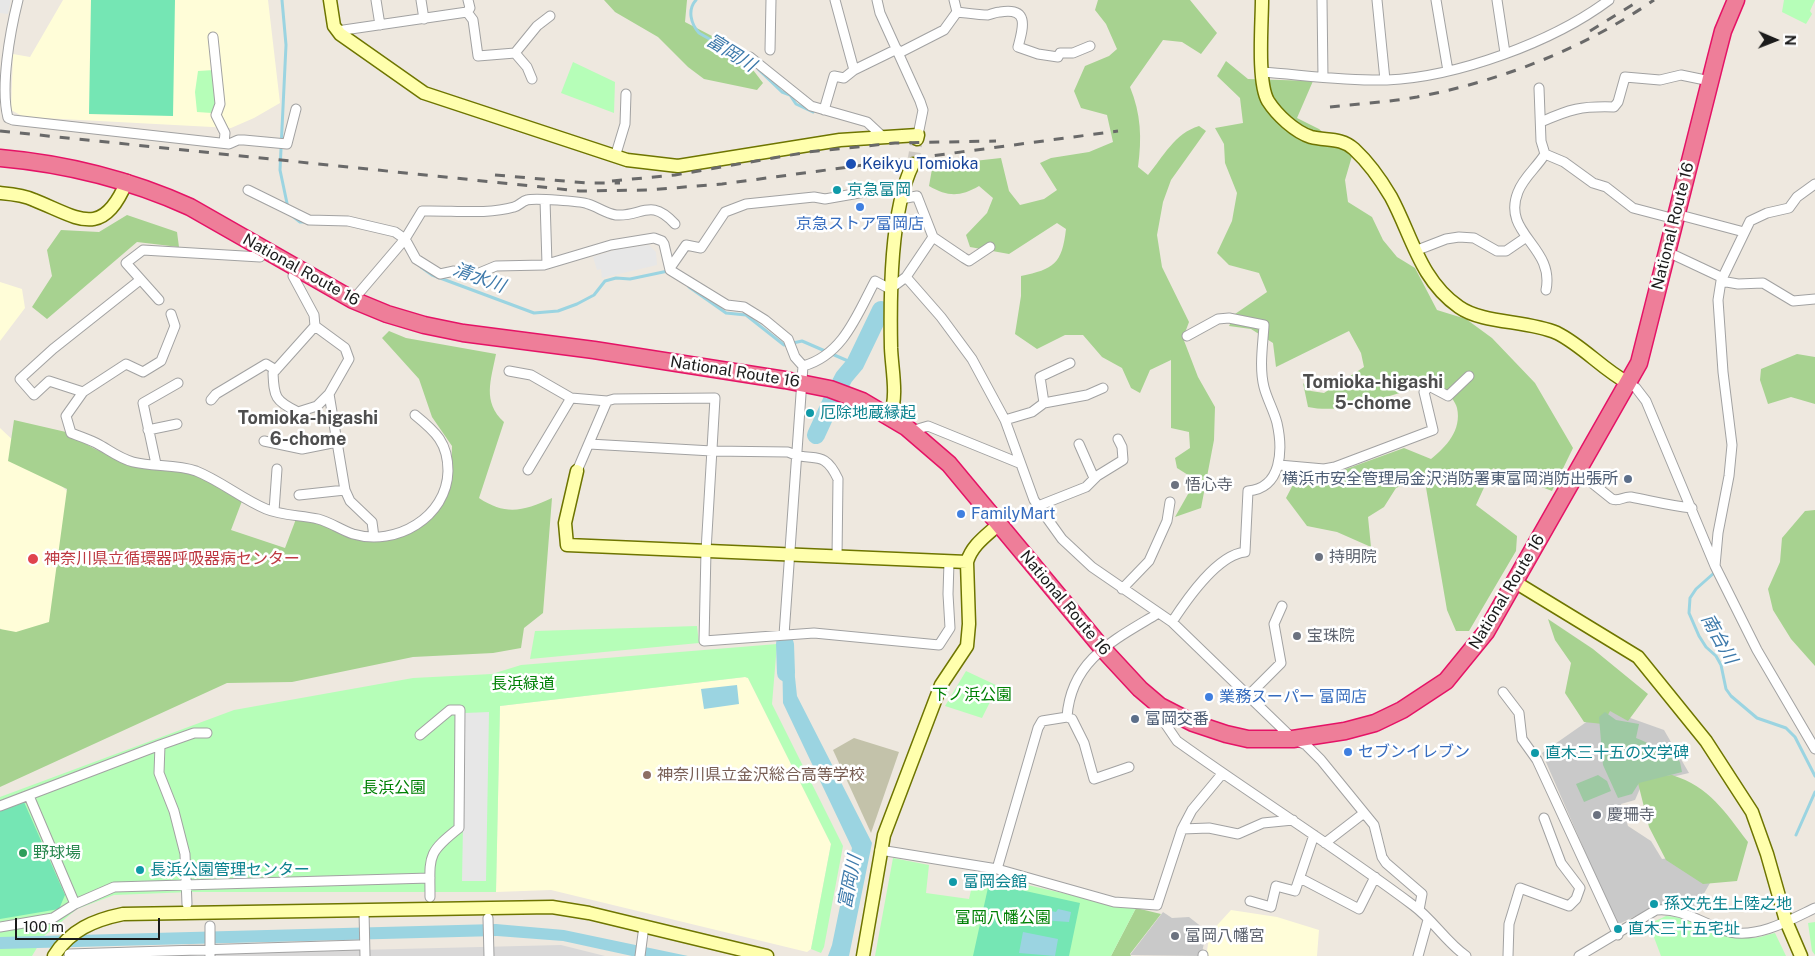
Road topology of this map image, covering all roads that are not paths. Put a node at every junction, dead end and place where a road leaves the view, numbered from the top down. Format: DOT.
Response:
graph roads {
  1 [pos="18,0"];
  2 [pos="330,0"];
  3 [pos="376,0"];
  4 [pos="421,0"];
  5 [pos="468,0"];
  6 [pos="771,0"];
  7 [pos="835,0"];
  8 [pos="877,0"];
  9 [pos="954,0"];
  10 [pos="1262,0"];
  11 [pos="1322,0"];
  12 [pos="1377,0"];
  13 [pos="1436,0"];
  14 [pos="1497,0"];
  15 [pos="1609,0"];
  16 [pos="1736,0"];
  17 [pos="467,12"];
  18 [pos="957,12"];
  19 [pos="550,16"];
  20 [pos="424,18"];
  21 [pos="380,25"];
  22 [pos="337,31"];
  23 [pos="213,37"];
  24 [pos="3,43"];
  25 [pos="1090,46"];
  26 [pos="770,50"];
  27 [pos="898,51"];
  28 [pos="516,53"];
  29 [pos="1505,53"];
  30 [pos="750,57"];
  31 [pos="854,70"];
  32 [pos="1448,70"];
  33 [pos="1262,72"];
  34 [pos="1323,77"];
  35 [pos="532,79"];
  36 [pos="1385,80"];
  37 [pos="1710,81"];
  38 [pos="1539,88"];
  39 [pos="626,94"];
  40 [pos="2,96"];
  41 [pos="296,109"];
  42 [pos="824,110"];
  43 [pos="1541,122"];
  44 [pos="882,136"];
  45 [pos="918,137"];
  46 [pos="224,144"];
  47 [pos="1545,154"];
  48 [pos="615,156"];
  49 [pos="0,158"];
  50 [pos="913,164"];
  51 [pos="127,181"];
  52 [pos="1815,184"];
  53 [pos="904,185"];
  54 [pos="248,190"];
  55 [pos="0,193"];
  56 [pos="545,200"];
  57 [pos="901,200"];
  58 [pos="1676,217"];
  59 [pos="675,224"];
  60 [pos="1744,232"];
  61 [pos="933,237"];
  62 [pos="1525,238"];
  63 [pos="405,239"];
  64 [pos="990,247"];
  65 [pos="266,250"];
  66 [pos="1415,251"];
  67 [pos="1666,253"];
  68 [pos="547,264"];
  69 [pos="670,268"];
  70 [pos="296,269"];
  71 [pos="906,277"];
  72 [pos="140,280"];
  73 [pos="1722,280"];
  74 [pos="890,289"];
  75 [pos="1546,290"];
  76 [pos="1815,299"];
  77 [pos="159,300"];
  78 [pos="352,300"];
  79 [pos="171,314"];
  80 [pos="315,326"];
  81 [pos="1187,336"];
  82 [pos="1070,363"];
  83 [pos="803,366"];
  84 [pos="276,370"];
  85 [pos="509,371"];
  86 [pos="1470,376"];
  87 [pos="1628,382"];
  88 [pos="178,383"];
  89 [pos="801,383"];
  90 [pos="1103,388"];
  91 [pos="83,392"];
  92 [pos="329,394"];
  93 [pos="571,398"];
  94 [pos="211,400"];
  95 [pos="607,401"];
  96 [pos="1044,403"];
  97 [pos="415,416"];
  98 [pos="890,417"];
  99 [pos="1005,420"];
  100 [pos="177,424"];
  101 [pos="148,430"];
  102 [pos="911,431"];
  103 [pos="1118,439"];
  104 [pos="264,441"];
  105 [pos="337,442"];
  106 [pos="589,444"];
  107 [pos="1079,444"];
  108 [pos="712,451"];
  109 [pos="796,456"];
  110 [pos="1019,462"];
  111 [pos="156,464"];
  112 [pos="1279,465"];
  113 [pos="277,468"];
  114 [pos="528,470"];
  115 [pos="577,471"];
  116 [pos="1577,471"];
  117 [pos="1094,478"];
  118 [pos="345,490"];
  119 [pos="299,495"];
  120 [pos="1170,502"];
  121 [pos="1038,506"];
  122 [pos="1692,508"];
  123 [pos="274,512"];
  124 [pos="999,524"];
  125 [pos="374,537"];
  126 [pos="706,551"];
  127 [pos="789,555"];
  128 [pos="837,557"];
  129 [pos="950,562"];
  130 [pos="967,562"];
  131 [pos="1715,566"];
  132 [pos="1515,582"];
  133 [pos="1122,589"];
  134 [pos="1282,606"];
  135 [pos="1157,614"];
  136 [pos="1172,622"];
  137 [pos="784,635"];
  138 [pos="1102,648"];
  139 [pos="1503,692"];
  140 [pos="1248,694"];
  141 [pos="1160,706"];
  142 [pos="1067,717"];
  143 [pos="207,733"];
  144 [pos="420,735"];
  145 [pos="1294,739"];
  146 [pos="160,745"];
  147 [pos="1815,749"];
  148 [pos="1129,767"];
  149 [pos="1222,774"];
  150 [pos="28,796"];
  151 [pos="0,806"];
  152 [pos="1364,813"];
  153 [pos="1544,818"];
  154 [pos="1293,820"];
  155 [pos="1182,829"];
  156 [pos="1314,835"];
  157 [pos="1325,843"];
  158 [pos="880,850"];
  159 [pos="997,869"];
  160 [pos="1375,877"];
  161 [pos="430,878"];
  162 [pos="1300,878"];
  163 [pos="187,883"];
  164 [pos="430,897"];
  165 [pos="1250,901"];
  166 [pos="75,904"];
  167 [pos="187,904"];
  168 [pos="1815,908"];
  169 [pos="1419,910"];
  170 [pos="364,911"];
  171 [pos="488,918"];
  172 [pos="1428,920"];
  173 [pos="1786,922"];
  174 [pos="210,926"];
  175 [pos="644,926"];
  176 [pos="0,927"];
  177 [pos="1618,935"];
  178 [pos="362,944"];
  179 [pos="210,950"];
  180 [pos="69,954"];
  181 [pos="54,955"];
  182 [pos="365,956"];
  183 [pos="489,956"];
  184 [pos="640,956"];
  185 [pos="767,956"];
  186 [pos="863,956"];
  187 [pos="1418,956"];
  188 [pos="1466,956"];
  189 [pos="1508,956"];
  190 [pos="1579,956"];
  191 [pos="1801,956"];
  1 -- 24 [label="street"];
  2 -- 22 [label="street"];
  3 -- 21 [label="street"];
  4 -- 20 [label="street"];
  5 -- 17 [label="street"];
  6 -- 26 [label="street"];
  7 -- 31 [label="street"];
  8 -- 27 [label="street"];
  9 -- 18 [label="street"];
  10 -- 33 [label="street"];
  11 -- 34 [label="street"];
  12 -- 36 [label="street"];
  13 -- 32 [label="street"];
  14 -- 29 [label="street"];
  15 -- 29 [label="street"];
  16 -- 37 [label="highway, National Route 16"];
  17 -- 20 [label="street"];
  17 -- 28 [label="street"];
  18 -- 25 [label="street"];
  18 -- 27 [label="street"];
  19 -- 28 [label="street"];
  20 -- 21 [label="street"];
  21 -- 22 [label="street"];
  22 -- 48 [label="street"];
  23 -- 46 [label="street"];
  24 -- 40 [label="street"];
  27 -- 31 [label="street"];
  27 -- 45 [label="street"];
  28 -- 35 [label="street"];
  29 -- 32 [label="street"];
  30 -- 42 [label="street"];
  31 -- 42 [label="street"];
  32 -- 36 [label="street"];
  33 -- 34 [label="street"];
  33 -- 66 [label="street"];
  34 -- 36 [label="street"];
  37 -- 43 [label="street"];
  37 -- 58 [label="highway, National Route 16"];
  38 -- 43 [label="street"];
  39 -- 48 [label="street"];
  40 -- 46 [label="street"];
  41 -- 46 [label="street"];
  42 -- 44 [label="street"];
  43 -- 47 [label="street"];
  44 -- 45 [label="street"];
  44 -- 48 [label="street"];
  47 -- 58 [label="street"];
  47 -- 62 [label="street"];
  49 -- 51 [label="highway, National Route 16"];
  50 -- 53 [label="street"];
  51 -- 55 [label="street"];
  51 -- 65 [label="highway, National Route 16"];
  52 -- 60 [label="street"];
  53 -- 57 [label="street"];
  53 -- 69 [label="street"];
  54 -- 63 [label="street"];
  56 -- 59 [label="street"];
  56 -- 63 [label="street"];
  56 -- 68 [label="street"];
  57 -- 61 [label="street"];
  57 -- 74 [label="street"];
  58 -- 60 [label="street"];
  58 -- 67 [label="highway, National Route 16"];
  60 -- 73 [label="street"];
  61 -- 64 [label="street"];
  61 -- 71 [label="street"];
  62 -- 66 [label="street"];
  62 -- 75 [label="street"];
  63 -- 68 [label="street"];
  63 -- 78 [label="street"];
  65 -- 70 [label="highway, National Route 16"];
  65 -- 72 [label="street"];
  66 -- 87 [label="street"];
  67 -- 73 [label="street"];
  67 -- 87 [label="highway, National Route 16"];
  68 -- 69 [label="street"];
  69 -- 83 [label="street"];
  70 -- 78 [label="highway, National Route 16"];
  70 -- 80 [label="street"];
  71 -- 74 [label="street"];
  71 -- 99 [label="street"];
  72 -- 77 [label="street"];
  72 -- 91 [label="street"];
  73 -- 76 [label="street"];
  73 -- 131 [label="street"];
  74 -- 83 [label="street"];
  74 -- 98 [label="street"];
  78 -- 89 [label="highway, National Route 16"];
  79 -- 91 [label="street"];
  80 -- 84 [label="street"];
  80 -- 92 [label="street"];
  81 -- 112 [label="street"];
  82 -- 96 [label="street"];
  83 -- 89 [label="street"];
  84 -- 92 [label="street"];
  84 -- 94 [label="street"];
  85 -- 93 [label="street"];
  86 -- 112 [label="street"];
  87 -- 116 [label="highway, National Route 16"];
  87 -- 122 [label="street"];
  88 -- 101 [label="street"];
  89 -- 98 [label="highway, National Route 16"];
  89 -- 109 [label="street"];
  90 -- 96 [label="street"];
  91 -- 111 [label="street"];
  92 -- 105 [label="street"];
  93 -- 95 [label="street"];
  93 -- 114 [label="street"];
  95 -- 106 [label="street"];
  95 -- 108 [label="street"];
  96 -- 99 [label="street"];
  97 -- 125 [label="street"];
  98 -- 102 [label="highway, National Route 16"];
  99 -- 110 [label="street"];
  100 -- 101 [label="street"];
  101 -- 111 [label="street"];
  102 -- 110 [label="street"];
  102 -- 124 [label="highway, National Route 16"];
  103 -- 117 [label="street"];
  104 -- 105 [label="street"];
  105 -- 118 [label="street"];
  106 -- 108 [label="street"];
  106 -- 115 [label="street"];
  107 -- 117 [label="street"];
  108 -- 109 [label="street"];
  108 -- 126 [label="street"];
  109 -- 127 [label="street"];
  109 -- 128 [label="street"];
  110 -- 121 [label="street"];
  111 -- 123 [label="street"];
  112 -- 136 [label="street"];
  113 -- 123 [label="street"];
  115 -- 126 [label="street"];
  116 -- 122 [label="street"];
  116 -- 132 [label="highway, National Route 16"];
  117 -- 121 [label="street"];
  118 -- 119 [label="street"];
  118 -- 125 [label="street"];
  120 -- 133 [label="street"];
  121 -- 133 [label="street"];
  122 -- 131 [label="street"];
  123 -- 125 [label="street"];
  124 -- 130 [label="street"];
  124 -- 138 [label="highway, National Route 16"];
  126 -- 127 [label="street"];
  126 -- 137 [label="street"];
  127 -- 128 [label="street"];
  127 -- 137 [label="street"];
  128 -- 129 [label="street"];
  129 -- 130 [label="street"];
  129 -- 137 [label="street"];
  130 -- 158 [label="street"];
  131 -- 147 [label="street"];
  132 -- 145 [label="highway, National Route 16"];
  132 -- 173 [label="street"];
  133 -- 135 [label="street"];
  134 -- 140 [label="street"];
  135 -- 136 [label="street"];
  135 -- 138 [label="street"];
  136 -- 140 [label="street"];
  138 -- 141 [label="highway, National Route 16"];
  138 -- 142 [label="street"];
  139 -- 177 [label="street"];
  140 -- 145 [label="street"];
  141 -- 145 [label="highway, National Route 16"];
  141 -- 149 [label="street"];
  142 -- 148 [label="street"];
  142 -- 159 [label="street"];
  143 -- 146 [label="street"];
  144 -- 161 [label="street"];
  145 -- 152 [label="street"];
  146 -- 150 [label="street"];
  146 -- 163 [label="street"];
  149 -- 154 [label="street"];
  149 -- 155 [label="street"];
  150 -- 151 [label="street"];
  150 -- 166 [label="street"];
  152 -- 157 [label="street"];
  152 -- 169 [label="street"];
  153 -- 189 [label="street"];
  154 -- 155 [label="street"];
  154 -- 156 [label="street"];
  155 -- 159 [label="street"];
  156 -- 157 [label="street"];
  156 -- 162 [label="street"];
  157 -- 160 [label="street"];
  158 -- 159 [label="street"];
  158 -- 186 [label="street"];
  160 -- 162 [label="street"];
  160 -- 169 [label="street"];
  161 -- 163 [label="street"];
  161 -- 164 [label="street"];
  162 -- 165 [label="street"];
  163 -- 166 [label="street"];
  163 -- 167 [label="street"];
  166 -- 176 [label="street"];
  168 -- 173 [label="street"];
  169 -- 172 [label="street"];
  170 -- 175 [label="street"];
  170 -- 178 [label="street"];
  170 -- 181 [label="street"];
  171 -- 183 [label="street"];
  172 -- 187 [label="street"];
  172 -- 188 [label="street"];
  173 -- 177 [label="street"];
  173 -- 191 [label="street"];
  174 -- 179 [label="street"];
  175 -- 184 [label="street"];
  175 -- 185 [label="street"];
  177 -- 190 [label="street"];
  178 -- 179 [label="street"];
  178 -- 182 [label="street"];
  179 -- 180 [label="street"];
}
